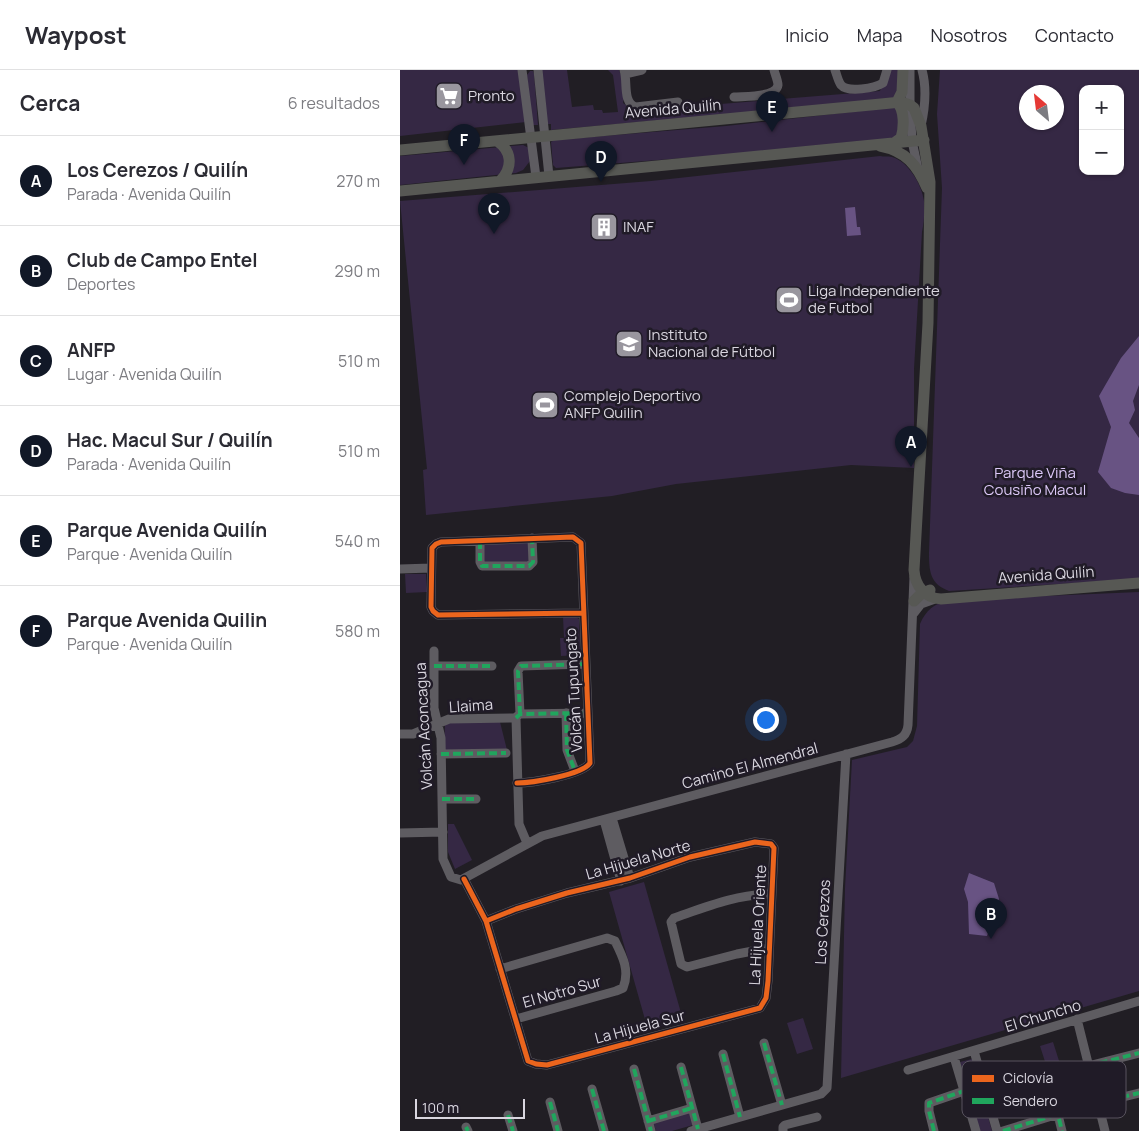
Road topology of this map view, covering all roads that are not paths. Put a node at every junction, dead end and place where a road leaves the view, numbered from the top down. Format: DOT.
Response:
graph roads {
  1 [pos="522,70"];
  2 [pos="538,70"];
  3 [pos="642,70"];
  4 [pos="774,70"];
  5 [pos="834,70"];
  6 [pos="886,70"];
  7 [pos="903,70"];
  8 [pos="910,70"];
  9 [pos="922,70"];
  10 [pos="625,72"];
  11 [pos="734,97"];
  12 [pos="678,102"];
  13 [pos="897,102"];
  14 [pos="910,105"];
  15 [pos="921,126"];
  16 [pos="545,136"];
  17 [pos="532,138"];
  18 [pos="918,140"];
  19 [pos="497,141"];
  20 [pos="894,142"];
  21 [pos="871,145"];
  22 [pos="400,150"];
  23 [pos="918,169"];
  24 [pos="549,176"];
  25 [pos="536,177"];
  26 [pos="501,180"];
  27 [pos="400,191"];
  28 [pos="930,197"];
  29 [pos="532,538"];
  30 [pos="480,541"];
  31 [pos="915,557"];
  32 [pos="431,568"];
  33 [pos="400,569"];
  34 [pos="914,577"];
  35 [pos="1139,584"];
  36 [pos="930,593"];
  37 [pos="914,602"];
  38 [pos="583,614"];
  39 [pos="913,616"];
  40 [pos="434,651"];
  41 [pos="585,664"];
  42 [pos="434,666"];
  43 [pos="492,666"];
  44 [pos="587,712"];
  45 [pos="566,713"];
  46 [pos="518,716"];
  47 [pos="438,724"];
  48 [pos="400,734"];
  49 [pos="506,753"];
  50 [pos="441,754"];
  51 [pos="846,754"];
  52 [pos="575,771"];
  53 [pos="517,783"];
  54 [pos="442,799"];
  55 [pos="476,799"];
  56 [pos="608,819"];
  57 [pos="443,832"];
  58 [pos="400,833"];
  59 [pos="527,843"];
  60 [pos="771,844"];
  61 [pos="460,879"];
  62 [pos="626,880"];
  63 [pos="772,894"];
  64 [pos="486,921"];
  65 [pos="769,948"];
  66 [pos="500,969"];
  67 [pos="1139,1001"];
  68 [pos="760,1008"];
  69 [pos="516,1019"];
  70 [pos="1077,1019"];
  71 [pos="764,1043"];
  72 [pos="974,1051"];
  73 [pos="1139,1053"];
  74 [pos="723,1054"];
  75 [pos="954,1057"];
  76 [pos="528,1060"];
  77 [pos="977,1061"];
  78 [pos="1087,1061"];
  79 [pos="1108,1061"];
  80 [pos="681,1067"];
  81 [pos="634,1069"];
  82 [pos="908,1070"];
  83 [pos="962,1084"];
  84 [pos="592,1089"];
  85 [pos="962,1092"];
  86 [pos="1139,1093"];
  87 [pos="1126,1096"];
  88 [pos="550,1102"];
  89 [pos="782,1105"];
  90 [pos="692,1108"];
  91 [pos="508,1115"];
  92 [pos="740,1117"];
  93 [pos="817,1118"];
  94 [pos="972,1118"];
  95 [pos="993,1118"];
  96 [pos="1045,1118"];
  97 [pos="1058,1118"];
  98 [pos="1102,1118"];
  99 [pos="648,1121"];
  100 [pos="709,1129"];
  101 [pos="695,1130"];
  102 [pos="513,1131"];
  103 [pos="558,1131"];
  104 [pos="604,1131"];
  105 [pos="651,1131"];
  106 [pos="783,1131"];
  107 [pos="934,1131"];
  108 [pos="976,1131"];
  109 [pos="997,1131"];
  110 [pos="1003,1131"];
  111 [pos="1062,1131"];
  112 [pos="1105,1131"];
  1 -- 17 [label="street"];
  2 -- 16 [label="street"];
  3 -- 10 [label="street"];
  4 -- 11 [label="street"];
  5 -- 6 [label="street"];
  7 -- 13 [label="main road"];
  8 -- 14 [label="street"];
  9 -- 15 [label="street"];
  10 -- 12 [label="street"];
  13 -- 14 [label="main road, Avenida Quilín"];
  13 -- 16 [label="main road, Avenida Quilín"];
  13 -- 20 [label="main road"];
  14 -- 15 [label="main road"];
  14 -- 18 [label="street"];
  15 -- 18 [label="main road"];
  16 -- 17 [label="main road, Avenida Quilín"];
  16 -- 24 [label="street"];
  17 -- 19 [label="main road, Avenida Quilín"];
  17 -- 25 [label="street"];
  18 -- 20 [label="main road"];
  18 -- 23 [label="street"];
  18 -- 28 [label="main road"];
  19 -- 22 [label="main road, Avenida Quilín"];
  19 -- 26 [label="main road"];
  20 -- 21 [label="main road"];
  21 -- 23 [label="main road"];
  21 -- 24 [label="main road"];
  23 -- 28 [label="main road"];
  24 -- 25 [label="main road"];
  25 -- 26 [label="main road"];
  26 -- 27 [label="main road"];
  28 -- 31 [label="main road"];
  29 -- 30 [label="street"];
  29 -- 30 [label="street"];
  29 -- 38 [label="street, Volcán Tupungato"];
  30 -- 32 [label="street"];
  31 -- 34 [label="main road"];
  31 -- 36 [label="main road"];
  32 -- 33 [label="street"];
  32 -- 38 [label="street"];
  34 -- 36 [label="main road"];
  34 -- 37 [label="street, Camino El Almendral"];
  35 -- 36 [label="main road, Avenida Quilín"];
  36 -- 37 [label="main road"];
  36 -- 39 [label="street"];
  37 -- 39 [label="street, Camino El Almendral"];
  38 -- 41 [label="street, Volcán Tupungato"];
  39 -- 51 [label="street, Camino El Almendral"];
  40 -- 42 [label="street, Volcán Aconcagua"];
  41 -- 44 [label="street, Volcán Tupungato"];
  41 -- 46 [label="street"];
  42 -- 43 [label="street"];
  42 -- 47 [label="street, Volcán Aconcagua"];
  44 -- 45 [label="street, Llaima"];
  44 -- 52 [label="street, Volcán Tupungato"];
  45 -- 46 [label="street, Llaima"];
  45 -- 52 [label="street"];
  46 -- 47 [label="street, Llaima"];
  46 -- 53 [label="street"];
  47 -- 48 [label="street, Llaima"];
  47 -- 50 [label="street, Volcán Aconcagua"];
  49 -- 50 [label="street"];
  50 -- 54 [label="street, Volcán Aconcagua"];
  51 -- 56 [label="street, Camino El Almendral"];
  51 -- 89 [label="street, Los Cerezos"];
  52 -- 53 [label="street, Volcán Tupungato"];
  53 -- 59 [label="street"];
  54 -- 55 [label="street, Volcán Aconcagua"];
  54 -- 57 [label="street, Volcán Aconcagua"];
  56 -- 59 [label="street, Camino El Almendral"];
  56 -- 62 [label="street"];
  57 -- 58 [label="street"];
  57 -- 61 [label="street, Volcán Aconcagua"];
  59 -- 61 [label="street, Camino El Almendral"];
  60 -- 62 [label="street, La Hijuela Norte"];
  60 -- 63 [label="street, La Hijuela Oriente"];
  61 -- 64 [label="street, Volcán Aconcagua"];
  62 -- 64 [label="street, La Hijuela Norte"];
  63 -- 65 [label="street, La Hijuela Oriente"];
  63 -- 65 [label="street"];
  64 -- 66 [label="street, Volcán Aconcagua"];
  65 -- 68 [label="street, La Hijuela Oriente"];
  66 -- 69 [label="street, Volcán Aconcagua"];
  66 -- 69 [label="street, El Notro Sur"];
  67 -- 70 [label="street, El Chuncho"];
  68 -- 76 [label="street, La Hijuela Sur"];
  69 -- 76 [label="street, Volcán Aconcagua"];
  70 -- 72 [label="street, El Chuncho"];
  70 -- 78 [label="street"];
  71 -- 89 [label="street"];
  72 -- 75 [label="street, El Chuncho"];
  72 -- 77 [label="street"];
  73 -- 79 [label="street"];
  74 -- 92 [label="street"];
  75 -- 82 [label="street, El Chuncho"];
  75 -- 83 [label="street"];
  80 -- 90 [label="street"];
  81 -- 99 [label="street"];
  84 -- 104 [label="street"];
  85 -- 107 [label="street"];
  86 -- 87 [label="street"];
  88 -- 103 [label="street"];
  89 -- 92 [label="street"];
  90 -- 99 [label="street"];
  90 -- 101 [label="street"];
  91 -- 102 [label="street"];
  92 -- 100 [label="street"];
  93 -- 106 [label="street"];
  94 -- 108 [label="street"];
  95 -- 109 [label="street"];
  96 -- 110 [label="street"];
  97 -- 111 [label="street"];
  98 -- 112 [label="street"];
  99 -- 105 [label="street"];
  100 -- 101 [label="street"];
}
